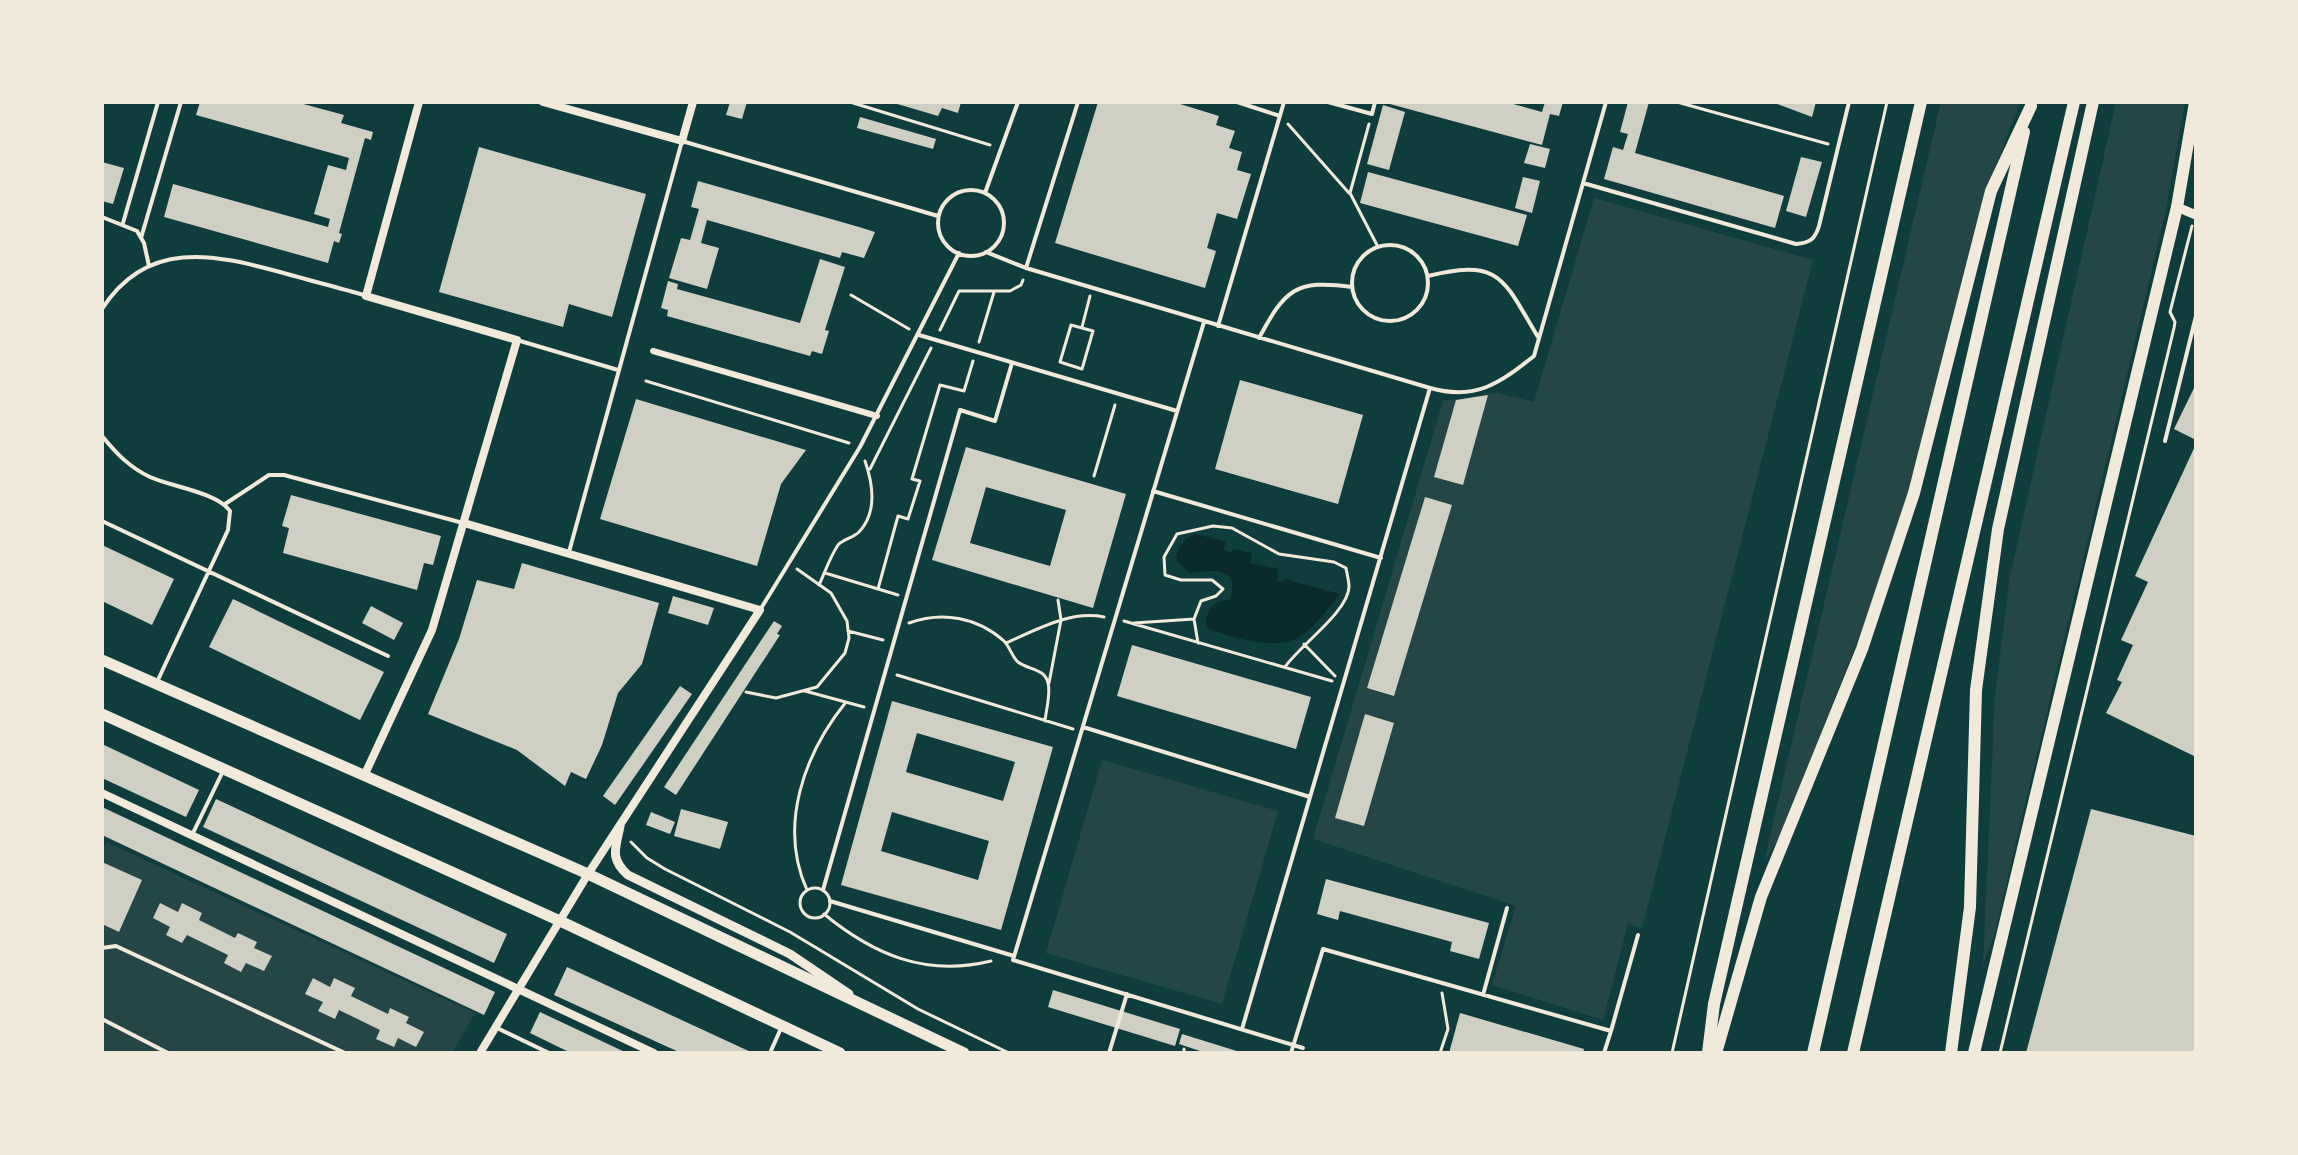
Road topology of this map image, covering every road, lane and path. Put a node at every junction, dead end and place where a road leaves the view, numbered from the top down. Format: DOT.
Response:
graph roads {
  1 [pos="158,102"];
  2 [pos="181,102"];
  3 [pos="419,102"];
  4 [pos="543,102"];
  5 [pos="693,102"];
  6 [pos="850,102"];
  7 [pos="1018,102"];
  8 [pos="1078,102"];
  9 [pos="1237,102"];
  10 [pos="1284,102"];
  11 [pos="1328,102"];
  12 [pos="1375,102"];
  13 [pos="1606,102"];
  14 [pos="1677,102"];
  15 [pos="1849,102"];
  16 [pos="1887,102"];
  17 [pos="1921,102"];
  18 [pos="2074,102"];
  19 [pos="2093,102"];
  20 [pos="2195,102"];
  21 [pos="2031,104"];
  22 [pos="1372,114"];
  23 [pos="1280,116"];
  24 [pos="682,141"];
  25 [pos="1838,146"];
  26 [pos="1002,148"];
  27 [pos="1583,183"];
  28 [pos="985,193"];
  29 [pos="1350,193"];
  30 [pos="2177,207"];
  31 [pos="2196,215"];
  32 [pos="938,216"];
  33 [pos="102,217"];
  34 [pos="123,223"];
  35 [pos="141,238"];
  36 [pos="1378,247"];
  37 [pos="986,252"];
  38 [pos="959,253"];
  39 [pos="149,266"];
  40 [pos="1026,268"];
  41 [pos="1428,276"];
  42 [pos="1352,287"];
  43 [pos="1092,288"];
  44 [pos="994,292"];
  45 [pos="851,295"];
  46 [pos="366,296"];
  47 [pos="102,309"];
  48 [pos="2196,316"];
  49 [pos="1204,322"];
  50 [pos="1218,326"];
  51 [pos="1082,327"];
  52 [pos="919,335"];
  53 [pos="936,338"];
  54 [pos="1259,338"];
  55 [pos="1539,339"];
  56 [pos="517,340"];
  57 [pos="653,351"];
  58 [pos="976,351"];
  59 [pos="1012,363"];
  60 [pos="619,370"];
  61 [pos="646,381"];
  62 [pos="1430,388"];
  63 [pos="1118,394"];
  64 [pos="1177,411"];
  65 [pos="877,416"];
  66 [pos="102,436"];
  67 [pos="2165,441"];
  68 [pos="860,447"];
  69 [pos="869,472"];
  70 [pos="1094,476"];
  71 [pos="1153,491"];
  72 [pos="225,504"];
  73 [pos="102,521"];
  74 [pos="464,523"];
  75 [pos="568,554"];
  76 [pos="1381,558"];
  77 [pos="790,565"];
  78 [pos="208,572"];
  79 [pos="825,573"];
  80 [pos="819,585"];
  81 [pos="878,589"];
  82 [pos="907,598"];
  83 [pos="1058,600"];
  84 [pos="760,610"];
  85 [pos="1115,619"];
  86 [pos="1194,619"];
  87 [pos="1061,620"];
  88 [pos="1130,623"];
  89 [pos="898,627"];
  90 [pos="848,631"];
  91 [pos="894,643"];
  92 [pos="1006,643"];
  93 [pos="1198,643"];
  94 [pos="1304,644"];
  95 [pos="388,656"];
  96 [pos="102,660"];
  97 [pos="1285,667"];
  98 [pos="885,672"];
  99 [pos="155,684"];
  100 [pos="1049,684"];
  101 [pos="1344,684"];
  102 [pos="805,691"];
  103 [pos="746,692"];
  104 [pos="846,702"];
  105 [pos="874,710"];
  106 [pos="102,714"];
  107 [pos="1045,721"];
  108 [pos="1082,729"];
  109 [pos="224,769"];
  110 [pos="364,776"];
  111 [pos="102,793"];
  112 [pos="1310,797"];
  113 [pos="620,826"];
  114 [pos="192,835"];
  115 [pos="588,874"];
  116 [pos="807,890"];
  117 [pos="823,890"];
  118 [pos="830,901"];
  119 [pos="1507,908"];
  120 [pos="824,914"];
  121 [pos="560,921"];
  122 [pos="1638,935"];
  123 [pos="102,948"];
  124 [pos="1014,956"];
  125 [pos="1439,982"];
  126 [pos="519,989"];
  127 [pos="1127,994"];
  128 [pos="1483,995"];
  129 [pos="872,1009"];
  130 [pos="102,1019"];
  131 [pos="783,1026"];
  132 [pos="495,1027"];
  133 [pos="1242,1029"];
  134 [pos="1611,1031"];
  135 [pos="1294,1045"];
  136 [pos="1303,1048"];
  137 [pos="168,1053"];
  138 [pos="345,1053"];
  139 [pos="480,1053"];
  140 [pos="549,1053"];
  141 [pos="654,1053"];
  142 [pos="770,1053"];
  143 [pos="840,1053"];
  144 [pos="964,1053"];
  145 [pos="1009,1053"];
  146 [pos="1109,1053"];
  147 [pos="1291,1053"];
  148 [pos="1440,1053"];
  149 [pos="1604,1053"];
  150 [pos="1672,1053"];
  151 [pos="1708,1053"];
  152 [pos="1716,1053"];
  153 [pos="1813,1053"];
  154 [pos="1853,1053"];
  155 [pos="1951,1053"];
  156 [pos="1974,1053"];
  157 [pos="2000,1053"];
  1 -- 34 [label="lane"];
  2 -- 35 [label="lane"];
  3 -- 46 [label="street"];
  4 -- 24 [label="street"];
  5 -- 24 [label="street"];
  6 -- 26 [label="path"];
  7 -- 26 [label="lane"];
  8 -- 40 [label="lane"];
  9 -- 23 [label="lane"];
  10 -- 23 [label="lane"];
  11 -- 22 [label="lane"];
  12 -- 22 [label="lane"];
  13 -- 27 [label="lane"];
  14 -- 25 [label="path"];
  15 -- 25 [label="lane"];
  16 -- 150 [label="path"];
  17 -- 151 [label="main road"];
  18 -- 154 [label="main road"];
  19 -- 155 [label="main road"];
  20 -- 30 [label="main road"];
  21 -- 152 [label="main road"];
  21 -- 153 [label="main road"];
  22 -- 29 [label="path"];
  23 -- 29 [label="path"];
  23 -- 50 [label="lane"];
  24 -- 32 [label="lane"];
  24 -- 60 [label="lane"];
  25 -- 27 [label="lane"];
  26 -- 28 [label="lane"];
  27 -- 55 [label="lane"];
  28 -- 32 [label="lane"];
  28 -- 37 [label="lane"];
  29 -- 36 [label="path"];
  30 -- 31 [label="street"];
  30 -- 156 [label="main road"];
  31 -- 157 [label="path"];
  32 -- 38 [label="lane"];
  33 -- 34 [label="lane"];
  34 -- 35 [label="lane"];
  35 -- 39 [label="lane"];
  36 -- 41 [label="lane"];
  36 -- 42 [label="lane"];
  37 -- 38 [label="lane"];
  37 -- 40 [label="lane"];
  38 -- 52 [label="lane"];
  39 -- 46 [label="lane"];
  39 -- 47 [label="lane"];
  40 -- 43 [label="lane"];
  40 -- 44 [label="path"];
  41 -- 42 [label="lane"];
  41 -- 55 [label="lane"];
  42 -- 54 [label="lane"];
  43 -- 49 [label="lane"];
  43 -- 51 [label="path"];
  44 -- 53 [label="path"];
  44 -- 58 [label="path"];
  45 -- 52 [label="path"];
  46 -- 56 [label="street"];
  48 -- 67 [label="lane"];
  49 -- 50 [label="lane"];
  49 -- 64 [label="lane"];
  50 -- 54 [label="lane"];
  51 -- 51 [label="path"];
  52 -- 53 [label="lane"];
  52 -- 65 [label="lane"];
  53 -- 58 [label="lane"];
  53 -- 69 [label="path"];
  54 -- 62 [label="lane"];
  55 -- 62 [label="lane"];
  56 -- 60 [label="lane"];
  56 -- 74 [label="street"];
  57 -- 65 [label="street"];
  58 -- 59 [label="lane"];
  58 -- 81 [label="path"];
  59 -- 63 [label="lane"];
  59 -- 82 [label="lane"];
  60 -- 75 [label="lane"];
  61 -- 68 [label="path"];
  62 -- 76 [label="lane"];
  63 -- 64 [label="lane"];
  63 -- 70 [label="path"];
  64 -- 71 [label="lane"];
  65 -- 68 [label="lane"];
  66 -- 72 [label="lane"];
  68 -- 69 [label="path"];
  68 -- 77 [label="lane"];
  69 -- 79 [label="path"];
  71 -- 76 [label="lane"];
  71 -- 85 [label="lane"];
  72 -- 74 [label="lane"];
  72 -- 78 [label="lane"];
  73 -- 78 [label="lane"];
  74 -- 75 [label="street"];
  74 -- 110 [label="street"];
  75 -- 84 [label="street"];
  76 -- 101 [label="lane"];
  77 -- 80 [label="path"];
  77 -- 84 [label="lane"];
  78 -- 95 [label="lane"];
  78 -- 99 [label="lane"];
  79 -- 80 [label="path"];
  79 -- 81 [label="path"];
  80 -- 90 [label="path"];
  81 -- 82 [label="path"];
  82 -- 89 [label="lane"];
  83 -- 87 [label="path"];
  84 -- 113 [label="street"];
  85 -- 87 [label="path"];
  85 -- 88 [label="path"];
  85 -- 108 [label="lane"];
  86 -- 88 [label="path"];
  86 -- 93 [label="path"];
  86 -- 94 [label="path"];
  87 -- 92 [label="path"];
  87 -- 100 [label="path"];
  88 -- 93 [label="path"];
  89 -- 91 [label="lane"];
  89 -- 92 [label="path"];
  90 -- 91 [label="path"];
  90 -- 102 [label="path"];
  91 -- 98 [label="lane"];
  92 -- 100 [label="path"];
  93 -- 97 [label="path"];
  94 -- 97 [label="path"];
  94 -- 101 [label="path"];
  96 -- 99 [label="main road"];
  97 -- 101 [label="path"];
  98 -- 105 [label="lane"];
  98 -- 107 [label="path"];
  99 -- 110 [label="main road"];
  100 -- 107 [label="path"];
  101 -- 112 [label="lane"];
  102 -- 103 [label="path"];
  102 -- 104 [label="path"];
  104 -- 105 [label="path"];
  104 -- 116 [label="path"];
  105 -- 117 [label="lane"];
  106 -- 109 [label="main road"];
  107 -- 108 [label="path"];
  108 -- 112 [label="lane"];
  108 -- 124 [label="lane"];
  109 -- 114 [label="lane"];
  109 -- 121 [label="main road"];
  110 -- 115 [label="main road"];
  111 -- 114 [label="street"];
  112 -- 133 [label="lane"];
  113 -- 115 [label="street"];
  113 -- 129 [label="street"];
  113 -- 145 [label="path"];
  114 -- 126 [label="street"];
  115 -- 121 [label="street"];
  115 -- 129 [label="main road"];
  116 -- 117 [label="path"];
  116 -- 120 [label="path"];
  117 -- 118 [label="path"];
  118 -- 120 [label="path"];
  118 -- 124 [label="lane"];
  119 -- 128 [label="lane"];
  120 -- 124 [label="path"];
  121 -- 126 [label="street"];
  121 -- 131 [label="main road"];
  122 -- 134 [label="lane"];
  123 -- 138 [label="lane"];
  124 -- 127 [label="lane"];
  125 -- 128 [label="lane"];
  125 -- 135 [label="lane"];
  125 -- 148 [label="path"];
  126 -- 132 [label="street"];
  126 -- 141 [label="street"];
  127 -- 133 [label="lane"];
  127 -- 146 [label="lane"];
  128 -- 134 [label="lane"];
  129 -- 144 [label="main road"];
  130 -- 137 [label="lane"];
  131 -- 142 [label="lane"];
  131 -- 143 [label="main road"];
  132 -- 139 [label="street"];
  132 -- 140 [label="lane"];
  133 -- 135 [label="lane"];
  134 -- 149 [label="lane"];
  135 -- 136 [label="lane"];
  135 -- 147 [label="lane"];
}
